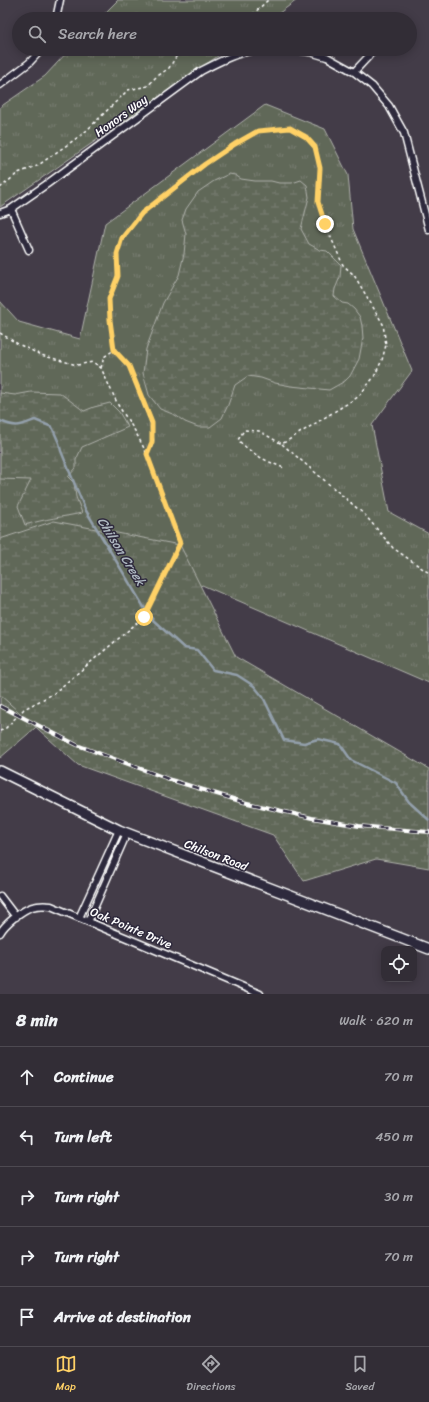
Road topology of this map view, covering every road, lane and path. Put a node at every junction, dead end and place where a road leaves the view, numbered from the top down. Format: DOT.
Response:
graph roads {
  1 [pos="60,0"];
  2 [pos="268,0"];
  3 [pos="57,12"];
  4 [pos="255,12"];
  5 [pos="36,56"];
  6 [pos="176,56"];
  7 [pos="230,56"];
  8 [pos="324,56"];
  9 [pos="369,56"];
  10 [pos="354,72"];
  11 [pos="0,85"];
  12 [pos="0,188"];
  13 [pos="11,209"];
  14 [pos="0,213"];
  15 [pos="429,230"];
  16 [pos="29,250"];
  17 [pos="0,333"];
  18 [pos="114,350"];
  19 [pos="101,368"];
  20 [pos="282,444"];
  21 [pos="147,454"];
  22 [pos="284,468"];
  23 [pos="429,573"];
  24 [pos="0,731"];
  25 [pos="0,770"];
  26 [pos="123,832"];
  27 [pos="0,896"];
  28 [pos="16,916"];
  29 [pos="79,918"];
  30 [pos="88,922"];
  31 [pos="0,933"];
  32 [pos="429,949"];
  33 [pos="260,994"];
  1 -- 3 [label="street"];
  2 -- 4 [label="path"];
  5 -- 11 [label="street"];
  6 -- 12 [label="path"];
  7 -- 13 [label="street, Honors Way"];
  8 -- 10 [label="street"];
  9 -- 10 [label="street"];
  10 -- 15 [label="street"];
  13 -- 14 [label="street, Honors Way"];
  13 -- 16 [label="street"];
  17 -- 19 [label="path"];
  18 -- 19 [label="path"];
  18 -- 20 [label="path"];
  18 -- 21 [label="path"];
  19 -- 21 [label="path"];
  20 -- 22 [label="path"];
  20 -- 23 [label="path"];
  21 -- 24 [label="path"];
  25 -- 26 [label="main road, Chilson Road"];
  26 -- 29 [label="street"];
  26 -- 30 [label="street"];
  26 -- 32 [label="main road, Chilson Road"];
  27 -- 28 [label="street"];
  28 -- 29 [label="street, Oak Pointe Drive"];
  28 -- 31 [label="street, Oak Pointe Drive"];
  29 -- 30 [label="street, Oak Pointe Drive"];
  30 -- 33 [label="street, Oak Pointe Drive"];
}
